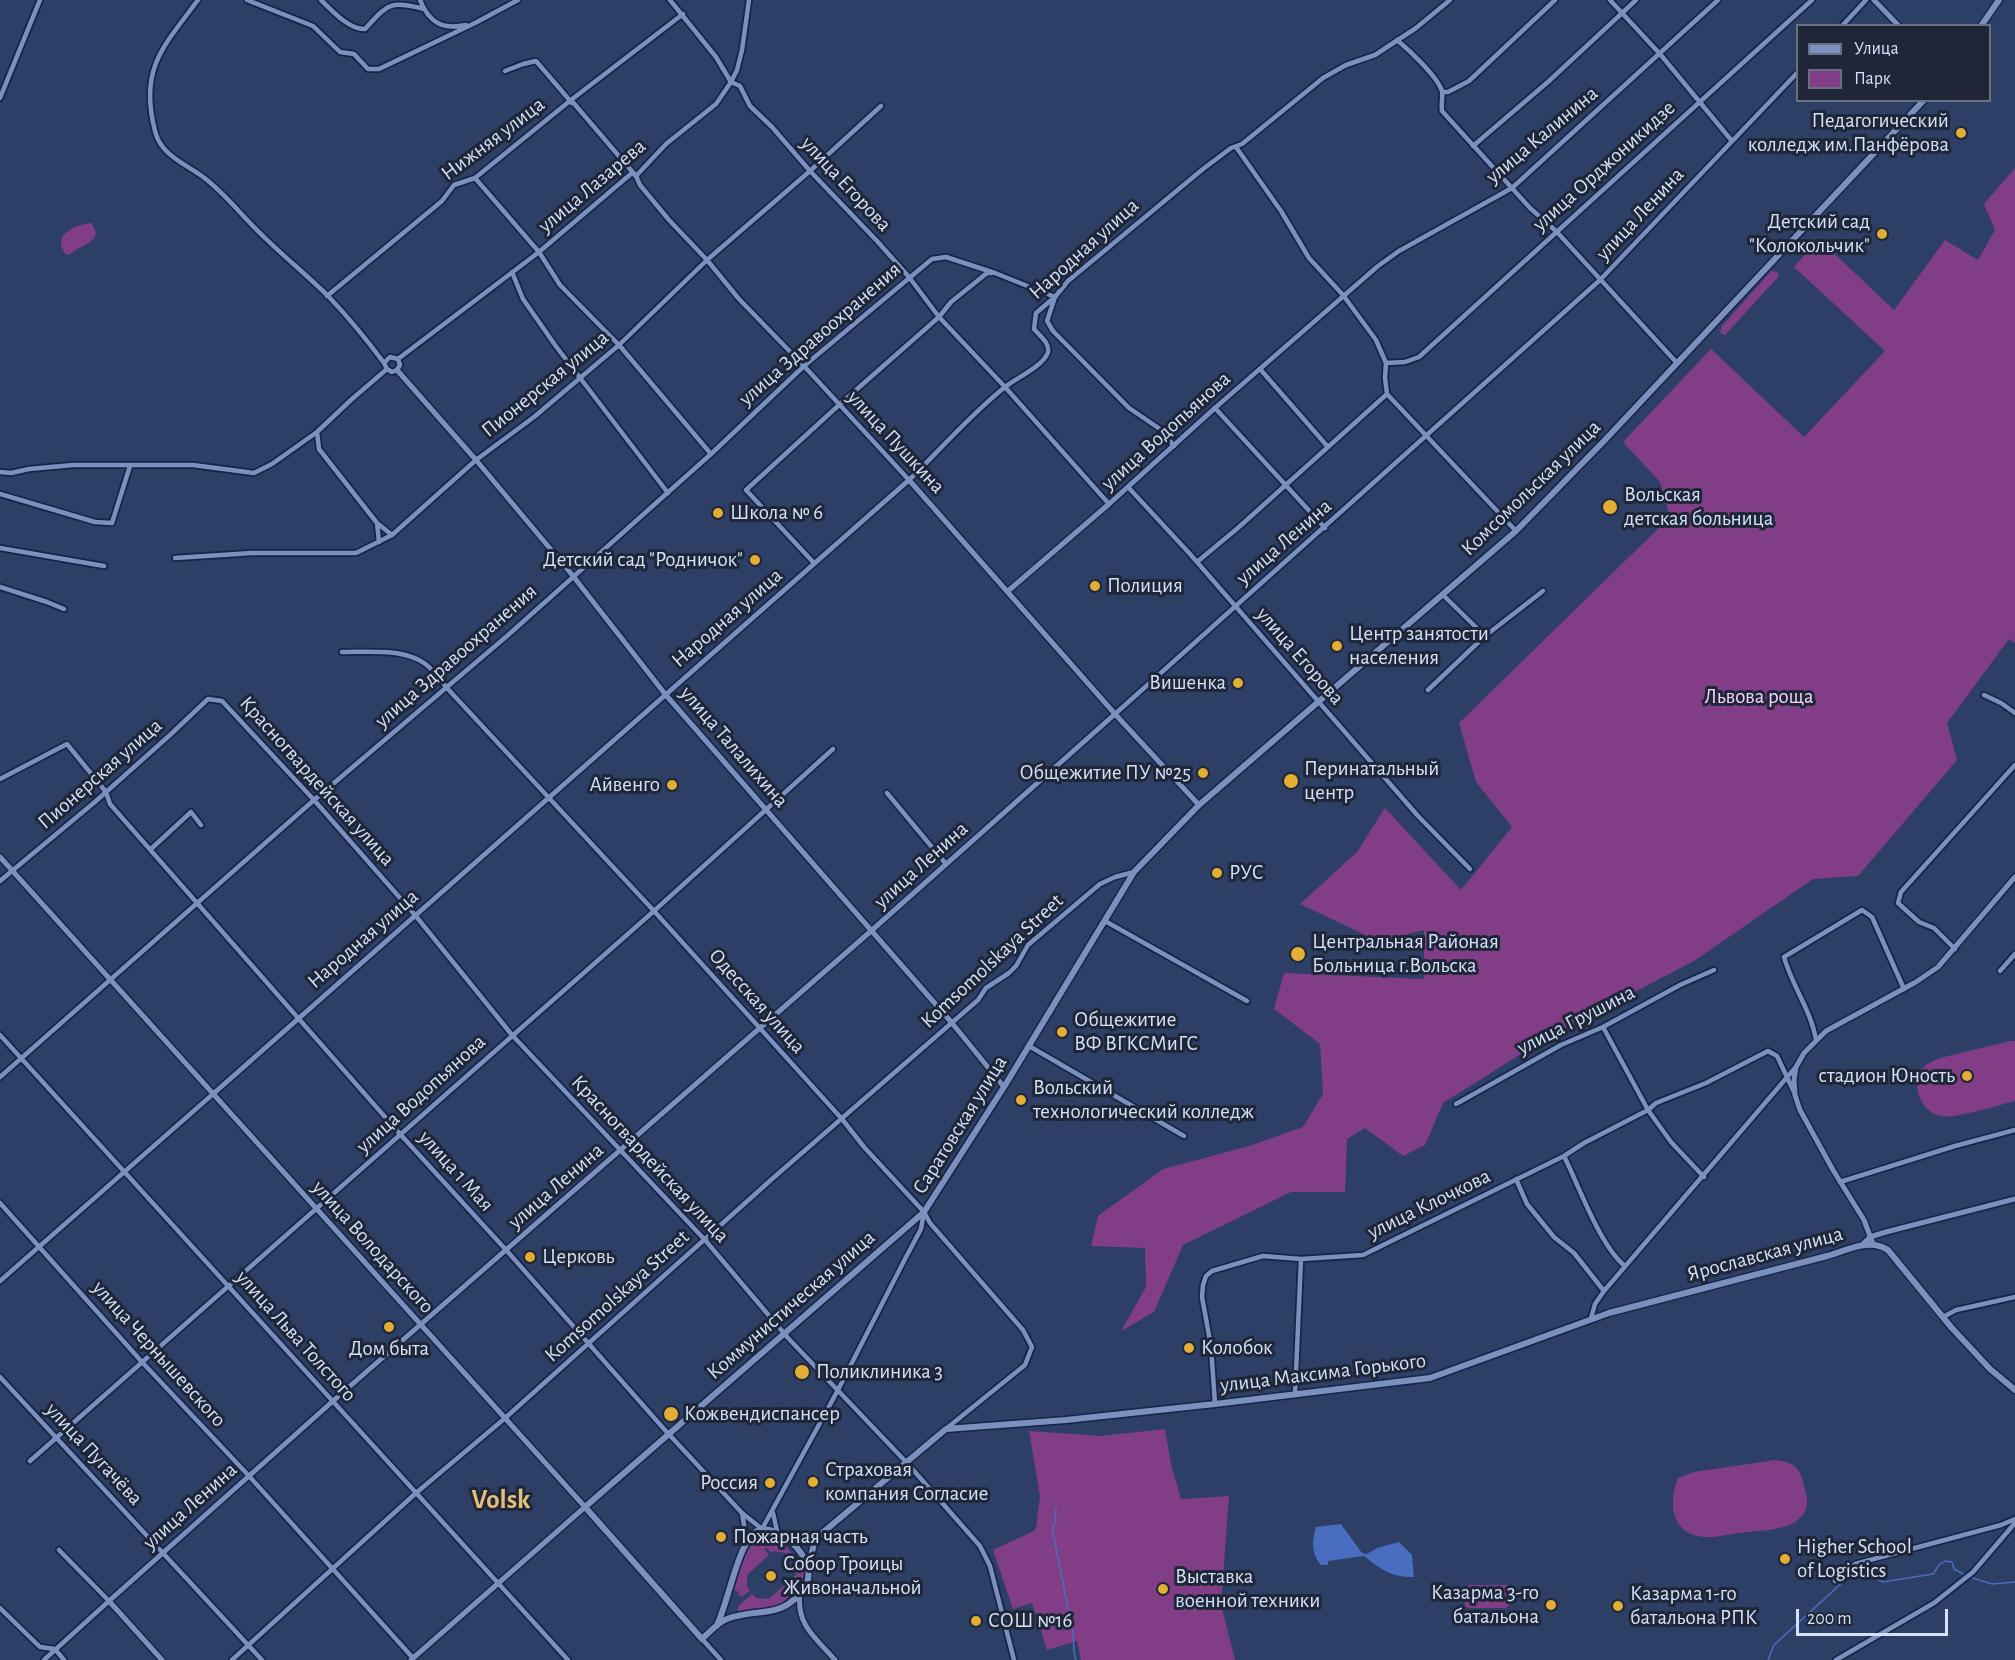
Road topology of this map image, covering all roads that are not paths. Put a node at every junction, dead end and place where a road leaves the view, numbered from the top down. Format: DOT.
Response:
graph roads {
  1 [pos="40,0"];
  2 [pos="198,0"];
  3 [pos="247,0"];
  4 [pos="321,0"];
  5 [pos="420,0"];
  6 [pos="518,0"];
  7 [pos="670,0"];
  8 [pos="749,0"];
  9 [pos="1449,0"];
  10 [pos="1555,0"];
  11 [pos="1610,0"];
  12 [pos="1636,0"];
  13 [pos="1718,0"];
  14 [pos="1812,0"];
  15 [pos="1866,0"];
  16 [pos="1874,0"];
  17 [pos="1999,0"];
  18 [pos="424,9"];
  19 [pos="683,14"];
  20 [pos="1621,14"];
  21 [pos="475,23"];
  22 [pos="1844,24"];
  23 [pos="1897,24"];
  24 [pos="1983,24"];
  25 [pos="1397,40"];
  26 [pos="1660,54"];
  27 [pos="505,71"];
  28 [pos="1796,73"];
  29 [pos="731,82"];
  30 [pos="1442,92"];
  31 [pos="0,98"];
  32 [pos="571,100"];
  33 [pos="1700,100"];
  34 [pos="1922,102"];
  35 [pos="881,106"];
  36 [pos="1732,141"];
  37 [pos="1473,146"];
  38 [pos="1236,147"];
  39 [pos="810,171"];
  40 [pos="634,174"];
  41 [pos="475,178"];
  42 [pos="1512,188"];
  43 [pos="1556,231"];
  44 [pos="539,252"];
  45 [pos="707,260"];
  46 [pos="512,272"];
  47 [pos="995,273"];
  48 [pos="909,277"];
  49 [pos="1600,280"];
  50 [pos="1343,294"];
  51 [pos="327,296"];
  52 [pos="1055,297"];
  53 [pos="939,317"];
  54 [pos="619,345"];
  55 [pos="398,360"];
  56 [pos="384,363"];
  57 [pos="1386,363"];
  58 [pos="1677,363"];
  59 [pos="804,366"];
  60 [pos="387,369"];
  61 [pos="1260,369"];
  62 [pos="397,370"];
  63 [pos="580,380"];
  64 [pos="1005,387"];
  65 [pos="1387,394"];
  66 [pos="839,405"];
  67 [pos="1215,408"];
  68 [pos="317,432"];
  69 [pos="1427,437"];
  70 [pos="1174,446"];
  71 [pos="1328,447"];
  72 [pos="711,454"];
  73 [pos="477,460"];
  74 [pos="130,466"];
  75 [pos="0,472"];
  76 [pos="909,480"];
  77 [pos="1286,485"];
  78 [pos="1128,487"];
  79 [pos="668,493"];
  80 [pos="0,494"];
  81 [pos="1109,504"];
  82 [pos="377,523"];
  83 [pos="1324,528"];
  84 [pos="1516,531"];
  85 [pos="392,535"];
  86 [pos="379,543"];
  87 [pos="0,548"];
  88 [pos="174,558"];
  89 [pos="1197,562"];
  90 [pos="813,563"];
  91 [pos="104,566"];
  92 [pos="573,576"];
  93 [pos="0,587"];
  94 [pos="1008,591"];
  95 [pos="1543,591"];
  96 [pos="1443,595"];
  97 [pos="1236,606"];
  98 [pos="64,609"];
  99 [pos="1485,636"];
  100 [pos="342,652"];
  101 [pos="446,687"];
  102 [pos="1428,690"];
  103 [pos="666,694"];
  104 [pos="1984,695"];
  105 [pos="222,700"];
  106 [pos="1318,702"];
  107 [pos="2015,713"];
  108 [pos="1116,714"];
  109 [pos="833,749"];
  110 [pos="2015,765"];
  111 [pos="0,779"];
  112 [pos="105,792"];
  113 [pos="887,793"];
  114 [pos="549,797"];
  115 [pos="314,800"];
  116 [pos="1199,806"];
  117 [pos="765,810"];
  118 [pos="201,825"];
  119 [pos="151,849"];
  120 [pos="0,857"];
  121 [pos="946,864"];
  122 [pos="11,870"];
  123 [pos="1470,870"];
  124 [pos="1134,872"];
  125 [pos="2015,877"];
  126 [pos="0,881"];
  127 [pos="197,903"];
  128 [pos="654,911"];
  129 [pos="415,915"];
  130 [pos="1105,921"];
  131 [pos="871,931"];
  132 [pos="1955,949"];
  133 [pos="2015,954"];
  134 [pos="1714,970"];
  135 [pos="2000,971"];
  136 [pos="109,980"];
  137 [pos="1904,989"];
  138 [pos="1247,1001"];
  139 [pos="298,1018"];
  140 [pos="952,1023"];
  141 [pos="1603,1027"];
  142 [pos="759,1028"];
  143 [pos="0,1035"];
  144 [pos="512,1035"];
  145 [pos="1816,1040"];
  146 [pos="1029,1046"];
  147 [pos="22,1058"];
  148 [pos="1796,1067"];
  149 [pos="0,1077"];
  150 [pos="1787,1078"];
  151 [pos="1004,1087"];
  152 [pos="213,1094"];
  153 [pos="1795,1095"];
  154 [pos="1456,1104"];
  155 [pos="1648,1110"];
  156 [pos="842,1119"];
  157 [pos="2015,1130"];
  158 [pos="400,1134"];
  159 [pos="1184,1136"];
  160 [pos="621,1151"];
  161 [pos="1564,1156"];
  162 [pos="125,1171"];
  163 [pos="1704,1177"];
  164 [pos="1516,1179"];
  165 [pos="1840,1182"];
  166 [pos="2015,1199"];
  167 [pos="0,1203"];
  168 [pos="316,1209"];
  169 [pos="924,1212"];
  170 [pos="705,1240"];
  171 [pos="1871,1241"];
  172 [pos="39,1246"];
  173 [pos="507,1251"];
  174 [pos="1301,1259"];
  175 [pos="1625,1266"];
  176 [pos="0,1281"];
  177 [pos="228,1286"];
  178 [pos="1604,1291"];
  179 [pos="2015,1297"];
  180 [pos="1943,1317"];
  181 [pos="1591,1318"];
  182 [pos="422,1325"];
  183 [pos="784,1333"];
  184 [pos="588,1344"];
  185 [pos="142,1362"];
  186 [pos="0,1377"];
  187 [pos="838,1390"];
  188 [pos="2015,1390"];
  189 [pos="1295,1395"];
  190 [pos="333,1401"];
  191 [pos="1215,1404"];
  192 [pos="504,1419"];
  193 [pos="946,1429"];
  194 [pos="669,1434"];
  195 [pos="55,1438"];
  196 [pos="30,1461"];
  197 [pos="907,1463"];
  198 [pos="249,1476"];
  199 [pos="416,1493"];
  200 [pos="585,1506"];
  201 [pos="774,1510"];
  202 [pos="742,1513"];
  203 [pos="2015,1521"];
  204 [pos="762,1529"];
  205 [pos="777,1531"];
  206 [pos="816,1539"];
  207 [pos="789,1541"];
  208 [pos="747,1542"];
  209 [pos="59,1550"];
  210 [pos="164,1552"];
  211 [pos="809,1566"];
  212 [pos="332,1570"];
  213 [pos="1835,1581"];
  214 [pos="498,1583"];
  215 [pos="800,1593"];
  216 [pos="109,1601"];
  217 [pos="725,1604"];
  218 [pos="0,1608"];
  219 [pos="735,1617"];
  220 [pos="717,1625"];
  221 [pos="702,1639"];
  222 [pos="249,1646"];
  223 [pos="55,1650"];
  224 [pos="412,1659"];
  225 [pos="44,1660"];
  226 [pos="64,1660"];
  227 [pos="162,1660"];
  228 [pos="232,1660"];
  229 [pos="262,1660"];
  230 [pos="568,1660"];
  231 [pos="721,1660"];
  232 [pos="835,1660"];
  233 [pos="1014,1660"];
  234 [pos="1836,1660"];
  1 -- 31 [label="street"];
  2 -- 51 [label="street"];
  3 -- 21 [label="street"];
  4 -- 18 [label="street"];
  5 -- 18 [label="street"];
  6 -- 21 [label="street"];
  7 -- 19 [label="street, улица Егорова"];
  8 -- 29 [label="street, улица Лазарева"];
  9 -- 25 [label="street, Народная улица"];
  10 -- 30 [label="street"];
  11 -- 20 [label="street"];
  12 -- 20 [label="street"];
  13 -- 26 [label="street, улица Калинина"];
  14 -- 33 [label="street, улица Орджоникидзе"];
  15 -- 22 [label="street"];
  16 -- 23 [label="street"];
  17 -- 24 [label="main road"];
  18 -- 21 [label="street"];
  19 -- 29 [label="street, улица Егорова"];
  19 -- 32 [label="street, Нижняя улица"];
  20 -- 26 [label="street"];
  20 -- 37 [label="street"];
  25 -- 30 [label="street"];
  25 -- 38 [label="street, Народная улица"];
  26 -- 33 [label="street"];
  26 -- 42 [label="street, улица Калинина"];
  27 -- 32 [label="street, улица Пушкина"];
  28 -- 36 [label="street, улица Ленина"];
  29 -- 39 [label="street, улица Егорова"];
  29 -- 40 [label="street, улица Лазарева"];
  30 -- 37 [label="street"];
  32 -- 40 [label="street, улица Пушкина"];
  32 -- 41 [label="street, Нижняя улица"];
  33 -- 36 [label="street"];
  33 -- 43 [label="street, улица Орджоникидзе"];
  34 -- 58 [label="main road, Комсомольская улица"];
  35 -- 39 [label="street, Пионерская улица"];
  36 -- 49 [label="street, улица Ленина"];
  37 -- 42 [label="street"];
  38 -- 50 [label="street"];
  38 -- 52 [label="street, Народная улица"];
  39 -- 45 [label="street, Пионерская улица"];
  39 -- 48 [label="street, улица Егорова"];
  40 -- 44 [label="street, улица Лазарева"];
  40 -- 45 [label="street, улица Пушкина"];
  41 -- 44 [label="street"];
  41 -- 51 [label="street, Нижняя улица"];
  42 -- 43 [label="street"];
  42 -- 50 [label="street, улица Калинина"];
  43 -- 49 [label="street"];
  43 -- 57 [label="street, улица Орджоникидзе"];
  44 -- 46 [label="street, улица Лазарева"];
  44 -- 54 [label="street"];
  45 -- 54 [label="street, Пионерская улица"];
  45 -- 59 [label="street, улица Пушкина"];
  46 -- 55 [label="street, улица Лазарева"];
  46 -- 63 [label="street"];
  47 -- 48 [label="street, улица Здравоохранения"];
  47 -- 52 [label="street"];
  47 -- 53 [label="street"];
  48 -- 53 [label="street, улица Егорова"];
  48 -- 59 [label="street, улица Здравоохранения"];
  49 -- 58 [label="street"];
  49 -- 69 [label="street, улица Ленина"];
  50 -- 57 [label="street"];
  50 -- 61 [label="street, улица Водопьянова"];
  51 -- 56 [label="street"];
  52 -- 64 [label="street, Народная улица"];
  52 -- 70 [label="street"];
  53 -- 64 [label="street, улица Егорова"];
  53 -- 66 [label="street"];
  54 -- 63 [label="street, Пионерская улица"];
  54 -- 72 [label="street"];
  55 -- 56 [label="street"];
  55 -- 62 [label="street"];
  56 -- 60 [label="street"];
  57 -- 65 [label="street"];
  58 -- 84 [label="main road, Комсомольская улица"];
  59 -- 66 [label="street, улица Пушкина"];
  59 -- 72 [label="street, улица Здравоохранения"];
  60 -- 62 [label="street"];
  60 -- 68 [label="street"];
  61 -- 67 [label="street, улица Водопьянова"];
  61 -- 71 [label="street"];
  62 -- 73 [label="street, улица Талалихина"];
  63 -- 73 [label="street, Пионерская улица"];
  63 -- 79 [label="street"];
  64 -- 76 [label="street, Народная улица"];
  64 -- 81 [label="street, улица Егорова"];
  65 -- 69 [label="street"];
  65 -- 71 [label="street"];
  66 -- 76 [label="street, улица Пушкина"];
  66 -- 90 [label="street"];
  67 -- 70 [label="street, улица Водопьянова"];
  67 -- 77 [label="street"];
  68 -- 74 [label="street"];
  68 -- 82 [label="street"];
  69 -- 83 [label="street, улица Ленина"];
  69 -- 84 [label="street"];
  70 -- 78 [label="street, улица Водопьянова"];
  71 -- 77 [label="street"];
  72 -- 79 [label="street, улица Здравоохранения"];
  73 -- 85 [label="street, Пионерская улица"];
  73 -- 92 [label="street, улица Талалихина"];
  74 -- 75 [label="street"];
  74 -- 80 [label="street"];
  76 -- 90 [label="street, Народная улица"];
  76 -- 94 [label="street, улица Пушкина"];
  77 -- 83 [label="street"];
  77 -- 89 [label="street"];
  78 -- 81 [label="street, улица Водопьянова"];
  78 -- 89 [label="street, улица Егорова"];
  79 -- 92 [label="street, улица Здравоохранения"];
  81 -- 94 [label="street, улица Водопьянова"];
  82 -- 85 [label="street"];
  82 -- 86 [label="street"];
  83 -- 97 [label="street, улица Ленина"];
  84 -- 96 [label="main road, Комсомольская улица"];
  85 -- 86 [label="street, Пионерская улица"];
  86 -- 88 [label="street, Пионерская улица"];
  87 -- 91 [label="street"];
  89 -- 97 [label="street, улица Егорова"];
  90 -- 103 [label="street, Народная улица"];
  92 -- 101 [label="street, улица Здравоохранения"];
  92 -- 103 [label="street, улица Талалихина"];
  93 -- 98 [label="street"];
  94 -- 108 [label="street, улица Пушкина"];
  95 -- 99 [label="street"];
  96 -- 99 [label="street"];
  96 -- 106 [label="main road, Комсомольская улица"];
  97 -- 106 [label="street, улица Егорова"];
  97 -- 108 [label="street, улица Ленина"];
  99 -- 102 [label="street"];
  100 -- 101 [label="street, Одесская улица"];
  101 -- 114 [label="street, Одесская улица"];
  101 -- 115 [label="street, улица Здравоохранения"];
  103 -- 114 [label="street, Народная улица"];
  103 -- 117 [label="street, улица Талалихина"];
  104 -- 107 [label="street"];
  105 -- 112 [label="street, Пионерская улица"];
  105 -- 115 [label="street, Красногвардейская улица"];
  106 -- 116 [label="main road, Комсомольская улица"];
  106 -- 123 [label="street, улица Егорова"];
  108 -- 116 [label="street, улица Пушкина"];
  108 -- 121 [label="street, улица Ленина"];
  109 -- 117 [label="street, улица Водопьянова"];
  110 -- 132 [label="street"];
  111 -- 112 [label="street, улица 1 Мая"];
  112 -- 119 [label="street, улица 1 Мая"];
  112 -- 122 [label="street, Пионерская улица"];
  113 -- 121 [label="street"];
  114 -- 128 [label="street, Одесская улица"];
  114 -- 129 [label="street, Народная улица"];
  115 -- 127 [label="street, улица Здравоохранения"];
  115 -- 129 [label="street, Красногвардейская улица"];
  116 -- 124 [label="main road, Комсомольская улица"];
  117 -- 128 [label="street, улица Водопьянова"];
  117 -- 131 [label="street, улица Талалихина"];
  118 -- 119 [label="street"];
  119 -- 127 [label="street, улица 1 Мая"];
  120 -- 122 [label="street, улица Володарского"];
  121 -- 131 [label="street, улица Ленина"];
  122 -- 126 [label="street, Пионерская улица"];
  122 -- 136 [label="street, улица Володарского"];
  124 -- 130 [label="main road, Саратовская улица"];
  124 -- 140 [label="street, Komsomolskaya Street"];
  125 -- 132 [label="street"];
  127 -- 136 [label="street, улица Здравоохранения"];
  127 -- 139 [label="street, улица 1 Мая"];
  128 -- 142 [label="street, Одесская улица"];
  128 -- 144 [label="street, улица Водопьянова"];
  129 -- 139 [label="street, Народная улица"];
  129 -- 144 [label="street, Красногвардейская улица"];
  130 -- 138 [label="street"];
  130 -- 146 [label="main road, Саратовская улица"];
  131 -- 140 [label="street, улица Талалихина"];
  131 -- 142 [label="street, улица Ленина"];
  132 -- 137 [label="street"];
  133 -- 135 [label="street"];
  134 -- 141 [label="street, улица Грушина"];
  136 -- 147 [label="street, улица Здравоохранения"];
  136 -- 152 [label="street, улица Володарского"];
  137 -- 145 [label="street"];
  137 -- 145 [label="street"];
  139 -- 152 [label="street, Народная улица"];
  139 -- 158 [label="street, улица 1 Мая"];
  140 -- 151 [label="street, улица Талалихина"];
  140 -- 156 [label="street, Komsomolskaya Street"];
  141 -- 154 [label="street, улица Грушина"];
  141 -- 155 [label="street"];
  142 -- 156 [label="street, Одесская улица"];
  142 -- 160 [label="street, улица Ленина"];
  143 -- 147 [label="street, улица Льва Толстого"];
  144 -- 158 [label="street, улица Водопьянова"];
  144 -- 160 [label="street, Красногвардейская улица"];
  145 -- 148 [label="street"];
  146 -- 151 [label="main road, Саратовская улица"];
  146 -- 159 [label="street, Саратовская улица"];
  147 -- 149 [label="street, улица Здравоохранения"];
  147 -- 162 [label="street, улица Льва Толстого"];
  148 -- 150 [label="street"];
  148 -- 153 [label="street"];
  150 -- 153 [label="street"];
  150 -- 155 [label="street, улица Клочкова"];
  150 -- 163 [label="street"];
  151 -- 169 [label="main road, Саратовская улица"];
  152 -- 162 [label="street, Народная улица"];
  152 -- 168 [label="street, улица Володарского"];
  153 -- 165 [label="street"];
  155 -- 161 [label="street, улица Клочкова"];
  155 -- 163 [label="street"];
  156 -- 169 [label="street, Одесская улица"];
  156 -- 170 [label="street, Komsomolskaya Street"];
  157 -- 165 [label="street"];
  158 -- 168 [label="street, улица Водопьянова"];
  158 -- 173 [label="street, улица 1 Мая"];
  160 -- 170 [label="street, Красногвардейская улица"];
  160 -- 173 [label="street, улица Ленина"];
  161 -- 164 [label="street, улица Клочкова"];
  161 -- 175 [label="street"];
  162 -- 172 [label="street, Народная улица"];
  162 -- 177 [label="street, улица Льва Толстого"];
  163 -- 175 [label="street"];
  164 -- 174 [label="street, улица Клочкова"];
  164 -- 178 [label="street"];
  165 -- 171 [label="street"];
  166 -- 171 [label="street, Ярославская улица"];
  167 -- 172 [label="street, улица Чернышевского"];
  168 -- 177 [label="street, улица Водопьянова"];
  168 -- 182 [label="street, улица Володарского"];
  169 -- 183 [label="main road, Коммунистическая улица"];
  169 -- 187 [label="street, Саратовская улица"];
  169 -- 193 [label="street, Одесская улица"];
  170 -- 183 [label="street, Красногвардейская улица"];
  170 -- 184 [label="street, Komsomolskaya Street"];
  171 -- 180 [label="main road"];
  171 -- 181 [label="main road, Ярославская улица"];
  172 -- 176 [label="street, Народная улица"];
  172 -- 185 [label="street, улица Чернышевского"];
  173 -- 182 [label="street, улица Ленина"];
  173 -- 184 [label="street, улица 1 Мая"];
  174 -- 189 [label="street"];
  174 -- 191 [label="street, улица Клочкова"];
  175 -- 178 [label="street"];
  177 -- 185 [label="street, улица Водопьянова"];
  177 -- 190 [label="street, улица Льва Толстого"];
  178 -- 181 [label="street"];
  179 -- 180 [label="street"];
  180 -- 188 [label="main road"];
  181 -- 189 [label="main road, улица Максима Горького"];
  182 -- 190 [label="street, улица Ленина"];
  182 -- 192 [label="street, улица Володарского"];
  183 -- 187 [label="street, Красногвардейская улица"];
  183 -- 194 [label="main road, Коммунистическая улица"];
  184 -- 192 [label="street, Komsomolskaya Street"];
  184 -- 194 [label="street, улица 1 Мая"];
  185 -- 195 [label="street, улица Водопьянова"];
  185 -- 198 [label="street, улица Чернышевского"];
  186 -- 195 [label="street, улица Пугачёва"];
  187 -- 197 [label="street, Красногвардейская улица"];
  187 -- 201 [label="street, Саратовская улица"];
  189 -- 191 [label="main road, улица Максима Горького"];
  190 -- 198 [label="street, улица Ленина"];
  190 -- 199 [label="street, улица Льва Толстого"];
  191 -- 193 [label="main road, улица Максима Горького"];
  192 -- 199 [label="street, Komsomolskaya Street"];
  192 -- 200 [label="street, улица Володарского"];
  193 -- 197 [label="main road"];
  194 -- 200 [label="main road, Коммунистическая улица"];
  194 -- 202 [label="street, улица 1 Мая"];
  195 -- 196 [label="street, улица Водопьянова"];
  195 -- 210 [label="street, улица Пугачёва"];
  197 -- 206 [label="main road"];
  197 -- 233 [label="street, Красногвардейская улица"];
  198 -- 210 [label="street, улица Ленина"];
  198 -- 212 [label="street, улица Чернышевского"];
  199 -- 212 [label="street, Komsomolskaya Street"];
  199 -- 214 [label="street, улица Льва Толстого"];
  200 -- 214 [label="street, Коммунистическая улица"];
  200 -- 221 [label="main road, улица Володарского"];
  201 -- 204 [label="street, Саратовская улица"];
  201 -- 205 [label="street"];
  202 -- 204 [label="street, улица 1 Мая"];
  202 -- 208 [label="street"];
  203 -- 213 [label="street"];
  203 -- 234 [label="street"];
  204 -- 205 [label="main road"];
  204 -- 208 [label="main road"];
  205 -- 207 [label="main road"];
  206 -- 207 [label="main road"];
  206 -- 211 [label="main road"];
  207 -- 211 [label="main road"];
  208 -- 217 [label="main road"];
  209 -- 216 [label="street"];
  210 -- 216 [label="street, улица Ленина"];
  210 -- 222 [label="street, улица Пугачёва"];
  211 -- 215 [label="main road"];
  212 -- 222 [label="street, Komsomolskaya Street"];
  212 -- 224 [label="street, улица Чернышевского"];
  214 -- 224 [label="street, Коммунистическая улица"];
  214 -- 230 [label="street, улица Льва Толстого"];
  215 -- 219 [label="main road"];
  215 -- 232 [label="street"];
  216 -- 223 [label="street, улица Ленина"];
  216 -- 227 [label="street"];
  217 -- 219 [label="main road"];
  217 -- 220 [label="main road"];
  218 -- 223 [label="street"];
  219 -- 220 [label="main road"];
  220 -- 221 [label="main road"];
  221 -- 231 [label="street, улица Володарского"];
  222 -- 228 [label="street, Komsomolskaya Street"];
  222 -- 229 [label="street, улица Пугачёва"];
  223 -- 225 [label="street, улица Ленина"];
  223 -- 226 [label="street"];
}
